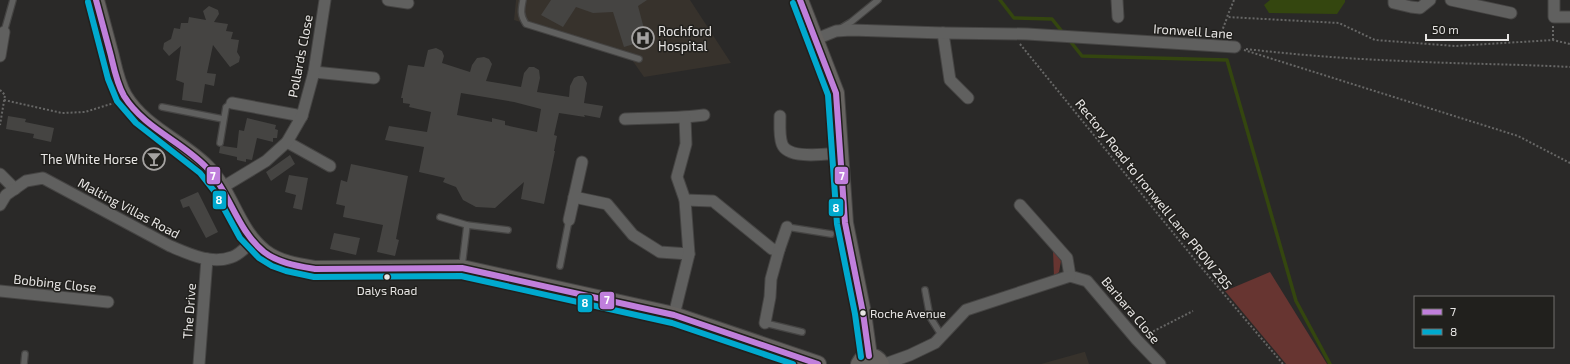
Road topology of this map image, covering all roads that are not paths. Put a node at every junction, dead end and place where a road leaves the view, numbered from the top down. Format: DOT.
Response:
graph roads {
  1 [pos="13,0"];
  2 [pos="96,0"];
  3 [pos="325,0"];
  4 [pos="388,0"];
  5 [pos="523,0"];
  6 [pos="800,0"];
  7 [pos="878,0"];
  8 [pos="1116,0"];
  9 [pos="1394,0"];
  10 [pos="1430,0"];
  11 [pos="1451,0"];
  12 [pos="1554,0"];
  13 [pos="408,2"];
  14 [pos="1511,13"];
  15 [pos="1118,17"];
  16 [pos="1570,17"];
  17 [pos="836,31"];
  18 [pos="4,32"];
  19 [pos="943,33"];
  20 [pos="816,38"];
  21 [pos="1235,48"];
  22 [pos="0,56"];
  23 [pos="639,59"];
  24 [pos="314,72"];
  25 [pos="374,78"];
  26 [pos="968,98"];
  27 [pos="232,103"];
  28 [pos="162,107"];
  29 [pos="704,115"];
  30 [pos="302,116"];
  31 [pos="780,116"];
  32 [pos="685,118"];
  33 [pos="223,119"];
  34 [pos="625,119"];
  35 [pos="287,142"];
  36 [pos="220,143"];
  37 [pos="840,153"];
  38 [pos="582,162"];
  39 [pos="330,166"];
  40 [pos="0,174"];
  41 [pos="223,187"];
  42 [pos="15,188"];
  43 [pos="574,197"];
  44 [pos="685,200"];
  45 [pos="0,204"];
  46 [pos="1020,205"];
  47 [pos="440,217"];
  48 [pos="569,220"];
  49 [pos="467,225"];
  50 [pos="787,227"];
  51 [pos="508,230"];
  52 [pos="831,234"];
  53 [pos="252,242"];
  54 [pos="779,250"];
  55 [pos="689,254"];
  56 [pos="207,259"];
  57 [pos="560,266"];
  58 [pos="462,268"];
  59 [pos="1070,276"];
  60 [pos="924,290"];
  61 [pos="0,291"];
  62 [pos="108,302"];
  63 [pos="674,315"];
  64 [pos="765,323"];
  65 [pos="802,332"];
  66 [pos="942,336"];
  67 [pos="25,354"];
  68 [pos="869,361"];
  69 [pos="24,364"];
  70 [pos="199,364"];
  71 [pos="818,364"];
  72 [pos="885,364"];
  73 [pos="1160,364"];
  1 -- 18 [label="lane"];
  2 -- 41 [label="street"];
  3 -- 24 [label="street, Pollards Close"];
  4 -- 13 [label="street"];
  5 -- 23 [label="lane"];
  6 -- 20 [label="street"];
  7 -- 17 [label="lane"];
  8 -- 15 [label="street"];
  9 -- 10 [label="street"];
  11 -- 14 [label="street"];
  12 -- 16 [label="street"];
  17 -- 19 [label="street, Ironwell Lane"];
  17 -- 20 [label="street, Ironwell Lane"];
  18 -- 22 [label="street"];
  19 -- 21 [label="street, Ironwell Lane"];
  19 -- 26 [label="street"];
  20 -- 37 [label="street"];
  24 -- 25 [label="street"];
  24 -- 30 [label="street, Pollards Close"];
  27 -- 30 [label="street, Pollards Close"];
  27 -- 33 [label="lane"];
  28 -- 33 [label="lane"];
  29 -- 32 [label="street"];
  30 -- 35 [label="street, Pollards Close"];
  31 -- 37 [label="street"];
  32 -- 34 [label="street"];
  32 -- 44 [label="street"];
  33 -- 36 [label="lane"];
  35 -- 39 [label="street"];
  35 -- 41 [label="street, Pollards Close"];
  37 -- 68 [label="street"];
  38 -- 43 [label="street"];
  40 -- 42 [label="street"];
  41 -- 53 [label="street"];
  42 -- 45 [label="street, Malting Villas Road"];
  42 -- 56 [label="street, Malting Villas Road"];
  43 -- 48 [label="street"];
  43 -- 55 [label="street"];
  44 -- 54 [label="street"];
  44 -- 55 [label="street"];
  46 -- 59 [label="street"];
  47 -- 49 [label="lane"];
  48 -- 57 [label="lane"];
  49 -- 51 [label="lane"];
  49 -- 58 [label="lane"];
  50 -- 52 [label="lane"];
  50 -- 54 [label="street"];
  53 -- 56 [label="street, Malting Villas Road"];
  53 -- 58 [label="street"];
  54 -- 64 [label="street"];
  55 -- 63 [label="street"];
  56 -- 70 [label="street, The Drive"];
  58 -- 63 [label="street"];
  59 -- 66 [label="street"];
  59 -- 73 [label="street, Barbara Close"];
  60 -- 66 [label="lane"];
  61 -- 62 [label="street, Bobbing Close"];
  63 -- 71 [label="street"];
  64 -- 65 [label="lane"];
  66 -- 72 [label="street"];
  67 -- 69 [label="lane"];
}
